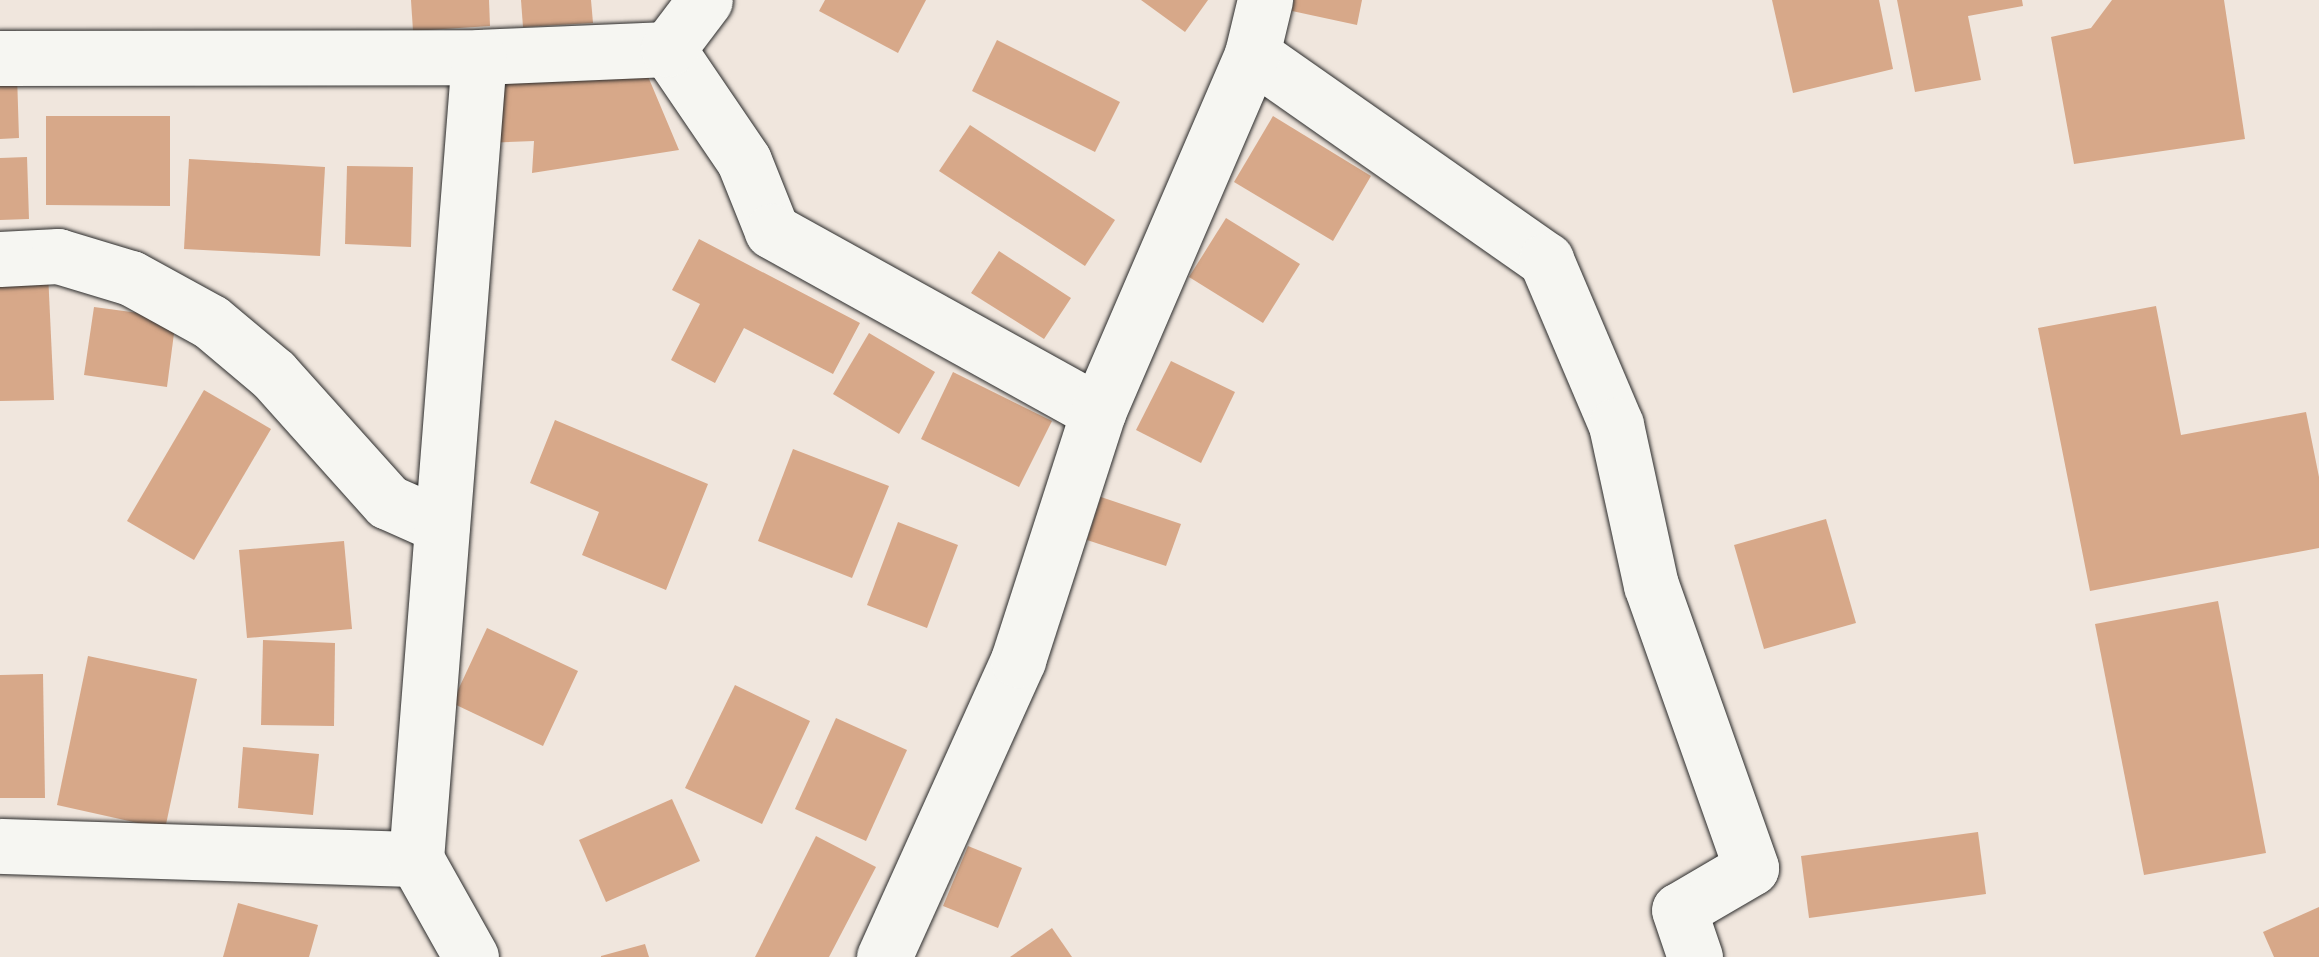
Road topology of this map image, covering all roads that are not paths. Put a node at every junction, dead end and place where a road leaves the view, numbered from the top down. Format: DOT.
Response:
graph roads {
  1 [pos="705,0"];
  2 [pos="1265,0"];
  3 [pos="668,49"];
  4 [pos="1252,54"];
  5 [pos="479,56"];
  6 [pos="0,58"];
  7 [pos="0,259"];
  8 [pos="1098,412"];
  9 [pos="442,526"];
  10 [pos="0,846"];
  11 [pos="416,859"];
  12 [pos="471,957"];
  13 [pos="884,957"];
  14 [pos="1694,957"];
  1 -- 3 [label="street"];
  2 -- 4 [label="street"];
  3 -- 5 [label="street"];
  3 -- 8 [label="street"];
  4 -- 8 [label="street"];
  4 -- 14 [label="street"];
  5 -- 6 [label="street"];
  5 -- 9 [label="street"];
  7 -- 9 [label="street"];
  8 -- 13 [label="street"];
  9 -- 11 [label="street"];
  10 -- 11 [label="street"];
  11 -- 12 [label="street"];
}
